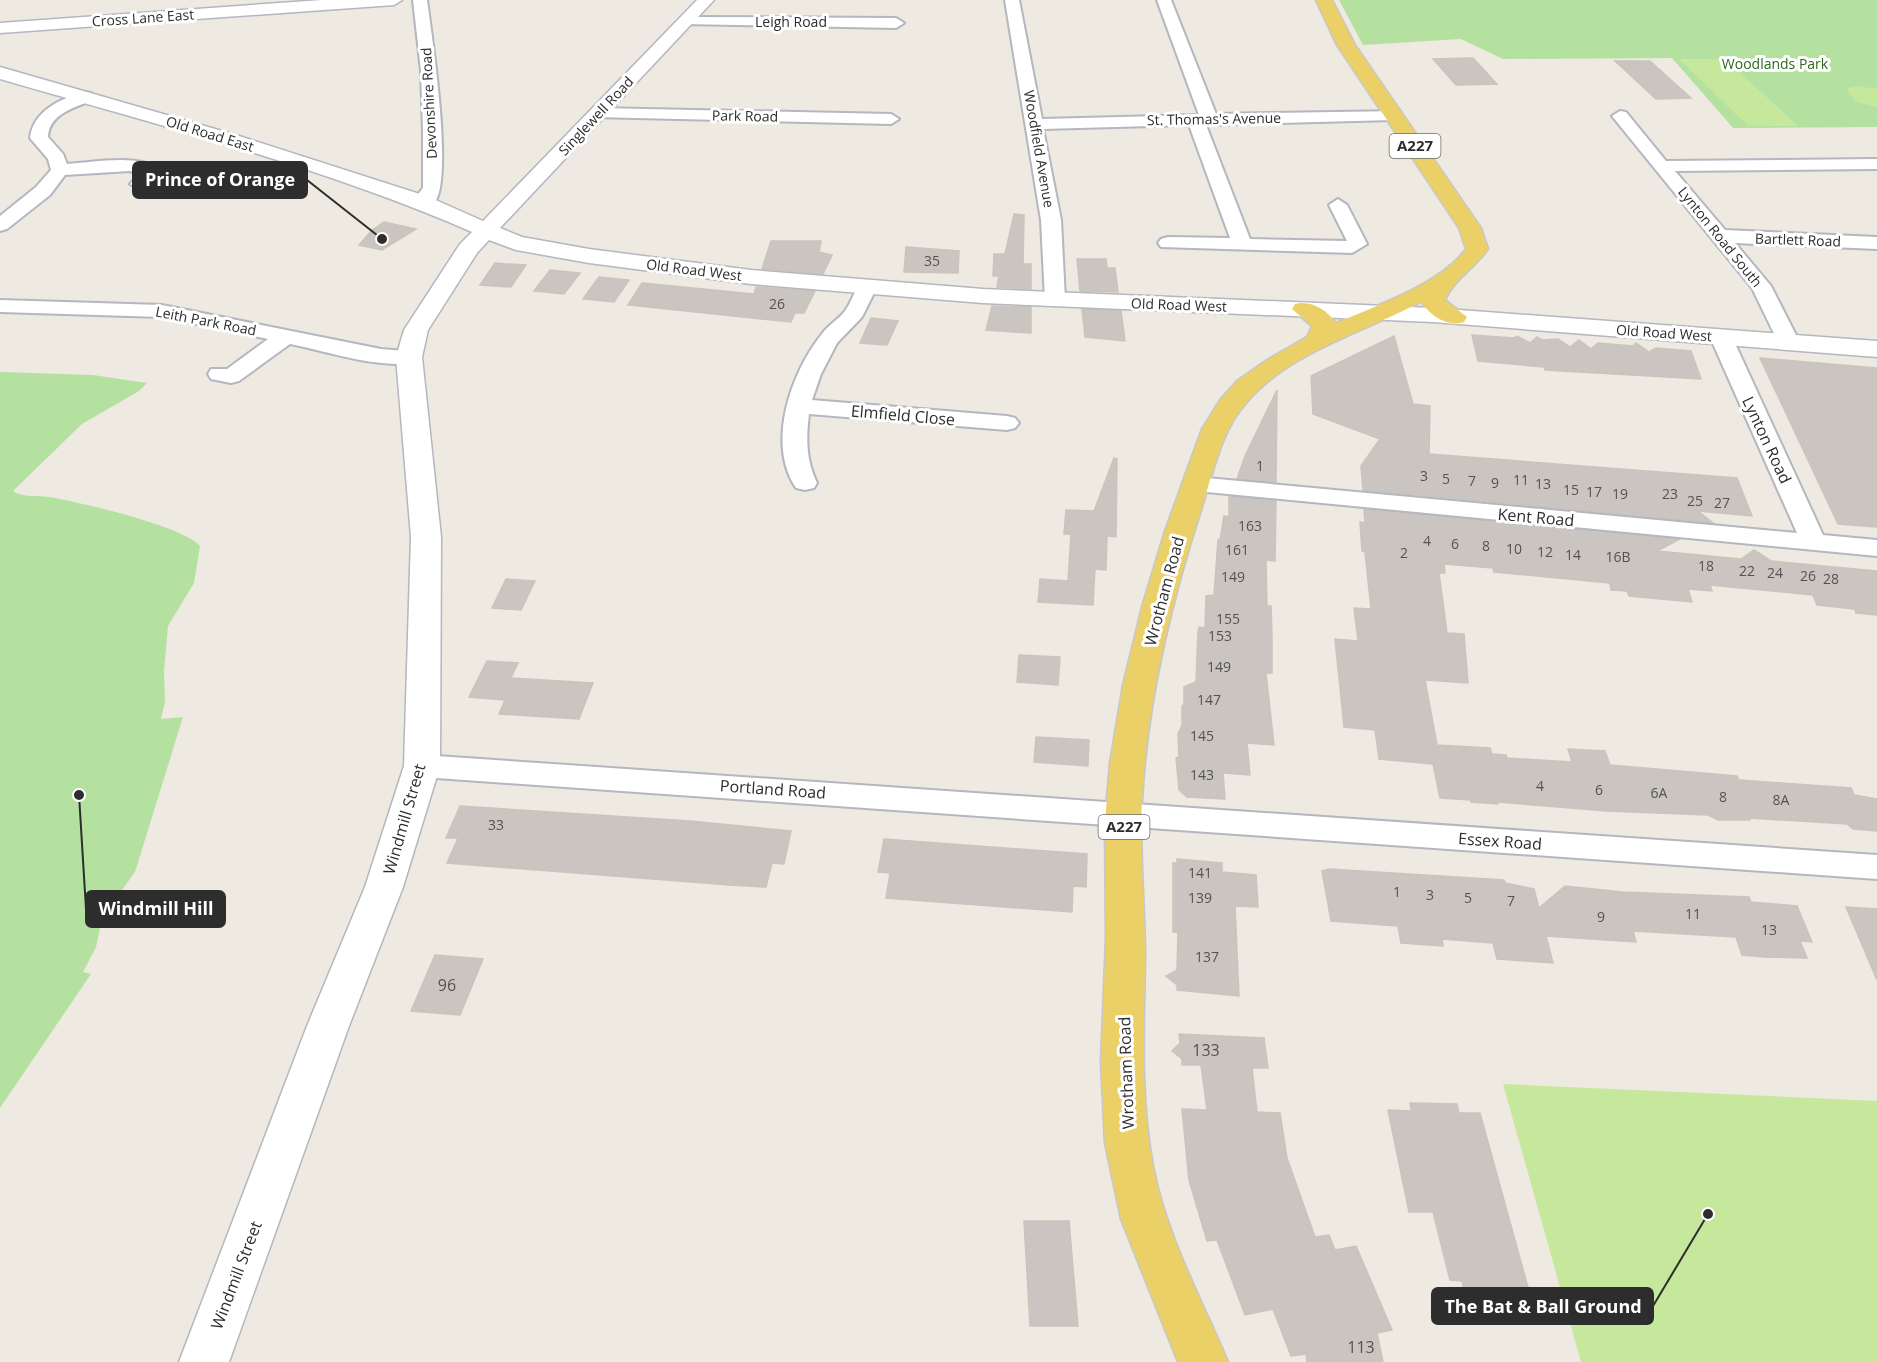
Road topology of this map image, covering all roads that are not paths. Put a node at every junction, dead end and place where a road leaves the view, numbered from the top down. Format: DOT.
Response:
graph roads {
  1 [pos="394,0"];
  2 [pos="420,0"];
  3 [pos="706,0"];
  4 [pos="1012,0"];
  5 [pos="1164,0"];
  6 [pos="1324,0"];
  7 [pos="686,21"];
  8 [pos="896,23"];
  9 [pos="0,28"];
  10 [pos="0,73"];
  11 [pos="85,97"];
  12 [pos="599,113"];
  13 [pos="1394,115"];
  14 [pos="1620,116"];
  15 [pos="1202,119"];
  16 [pos="891,120"];
  17 [pos="1035,124"];
  18 [pos="1877,164"];
  19 [pos="1662,166"];
  20 [pos="60,170"];
  21 [pos="139,184"];
  22 [pos="422,202"];
  23 [pos="1338,206"];
  24 [pos="0,225"];
  25 [pos="484,231"];
  26 [pos="1718,236"];
  27 [pos="1877,243"];
  28 [pos="1242,244"];
  29 [pos="1179,247"];
  30 [pos="1441,283"];
  31 [pos="867,287"];
  32 [pos="1055,300"];
  33 [pos="0,306"];
  34 [pos="1376,312"];
  35 [pos="1455,317"];
  36 [pos="1311,325"];
  37 [pos="285,337"];
  38 [pos="1721,337"];
  39 [pos="1790,343"];
  40 [pos="1877,350"];
  41 [pos="409,357"];
  42 [pos="232,376"];
  43 [pos="799,406"];
  44 [pos="1007,423"];
  45 [pos="805,483"];
  46 [pos="1196,484"];
  47 [pos="1814,543"];
  48 [pos="1877,548"];
  49 [pos="422,766"];
  50 [pos="1124,814"];
  51 [pos="1877,867"];
  52 [pos="204,1362"];
  53 [pos="1203,1362"];
  1 -- 9 [label="street, Cross Lane East"];
  2 -- 22 [label="street, Devonshire Road"];
  3 -- 7 [label="street, Singlewell Road"];
  4 -- 17 [label="street, Woodfield Avenue"];
  5 -- 15 [label="street"];
  6 -- 13 [label="main road, Wrotham Road / A227"];
  7 -- 8 [label="street, Leigh Road"];
  7 -- 12 [label="street, Singlewell Road"];
  10 -- 11 [label="street, Old Road East"];
  11 -- 20 [label="street"];
  11 -- 22 [label="street, Old Road East"];
  12 -- 16 [label="street, Park Road"];
  12 -- 25 [label="street, Singlewell Road"];
  13 -- 15 [label="street, St. Thomas's Avenue"];
  13 -- 30 [label="main road, Wrotham Road / A227"];
  14 -- 19 [label="street, Lynton Road South"];
  15 -- 17 [label="street, St. Thomas's Avenue"];
  15 -- 28 [label="street"];
  17 -- 32 [label="street, Woodfield Avenue"];
  18 -- 19 [label="street, Lynton Road South"];
  19 -- 26 [label="street, Lynton Road South"];
  20 -- 21 [label="street"];
  20 -- 24 [label="street"];
  22 -- 25 [label="street, Old Road East"];
  23 -- 28 [label="street"];
  25 -- 31 [label="street, Old Road West"];
  25 -- 41 [label="street, Windmill Street"];
  26 -- 27 [label="street, Bartlett Road"];
  26 -- 39 [label="street, Lynton Road South"];
  28 -- 29 [label="street"];
  30 -- 34 [label="main road, Wrotham Road / A227"];
  30 -- 35 [label="main road"];
  31 -- 32 [label="street, Old Road West"];
  31 -- 43 [label="street"];
  32 -- 36 [label="street, Old Road West"];
  33 -- 37 [label="street, Leith Park Road"];
  34 -- 35 [label="street, Old Road West"];
  34 -- 36 [label="main road, Wrotham Road / A227"];
  34 -- 36 [label="street, Old Road West"];
  35 -- 38 [label="street, Old Road West"];
  36 -- 46 [label="main road, Wrotham Road / A227"];
  37 -- 41 [label="street, Leith Park Road"];
  37 -- 42 [label="street"];
  38 -- 39 [label="street, Old Road West"];
  38 -- 47 [label="street, Lynton Road"];
  39 -- 40 [label="street, Old Road West"];
  41 -- 49 [label="street, Windmill Street"];
  43 -- 44 [label="street, Elmfield Close"];
  43 -- 45 [label="street"];
  46 -- 47 [label="street, Kent Road"];
  46 -- 50 [label="main road, Wrotham Road / A227"];
  47 -- 48 [label="street, Kent Road"];
  49 -- 50 [label="street, Portland Road"];
  49 -- 52 [label="street, Windmill Street"];
  50 -- 51 [label="street, Essex Road"];
  50 -- 53 [label="main road, Wrotham Road / A227"];
}
